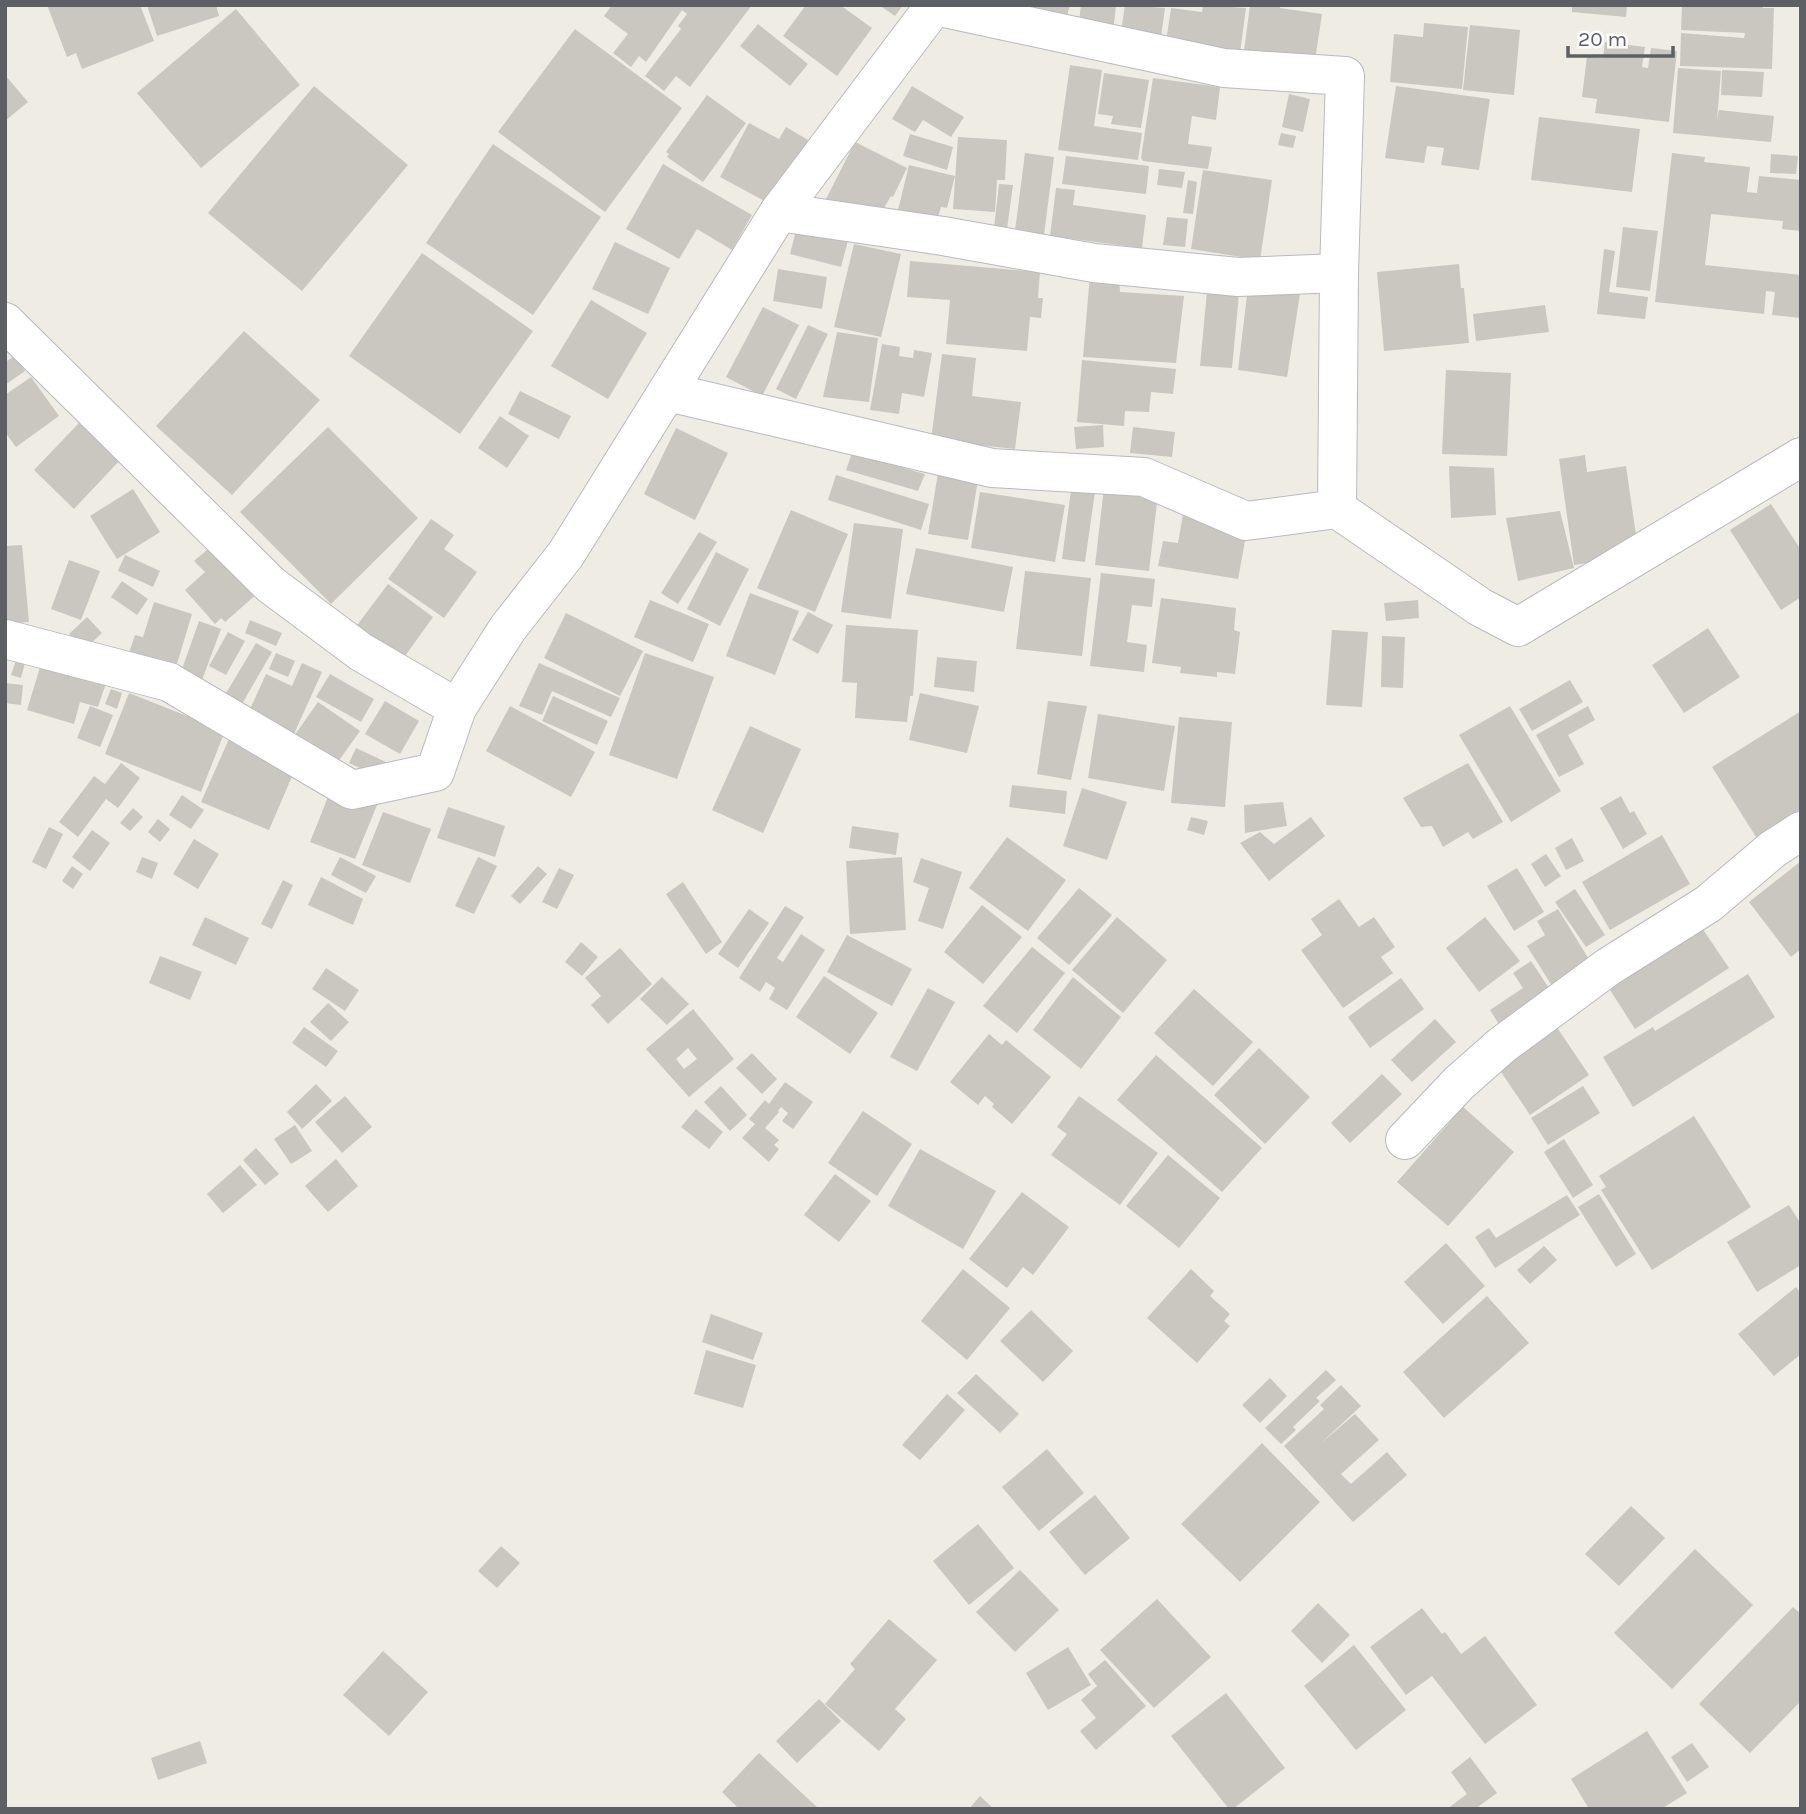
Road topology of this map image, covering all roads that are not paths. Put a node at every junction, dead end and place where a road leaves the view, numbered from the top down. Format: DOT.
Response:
graph roads {
  1 [pos="935,6"];
  2 [pos="779,212"];
  3 [pos="1339,273"];
  4 [pos="5,322"];
  5 [pos="668,392"];
  6 [pos="1801,457"];
  7 [pos="1336,509"];
  8 [pos="5,639"];
  9 [pos="457,708"];
  10 [pos="1801,831"];
  11 [pos="1405,1140"];
  1 -- 2 [label="street"];
  1 -- 3 [label="street"];
  2 -- 3 [label="street"];
  2 -- 5 [label="street"];
  3 -- 7 [label="street"];
  4 -- 9 [label="street"];
  5 -- 7 [label="street"];
  5 -- 9 [label="street"];
  6 -- 7 [label="street"];
  8 -- 9 [label="street"];
  10 -- 11 [label="street"];
}
